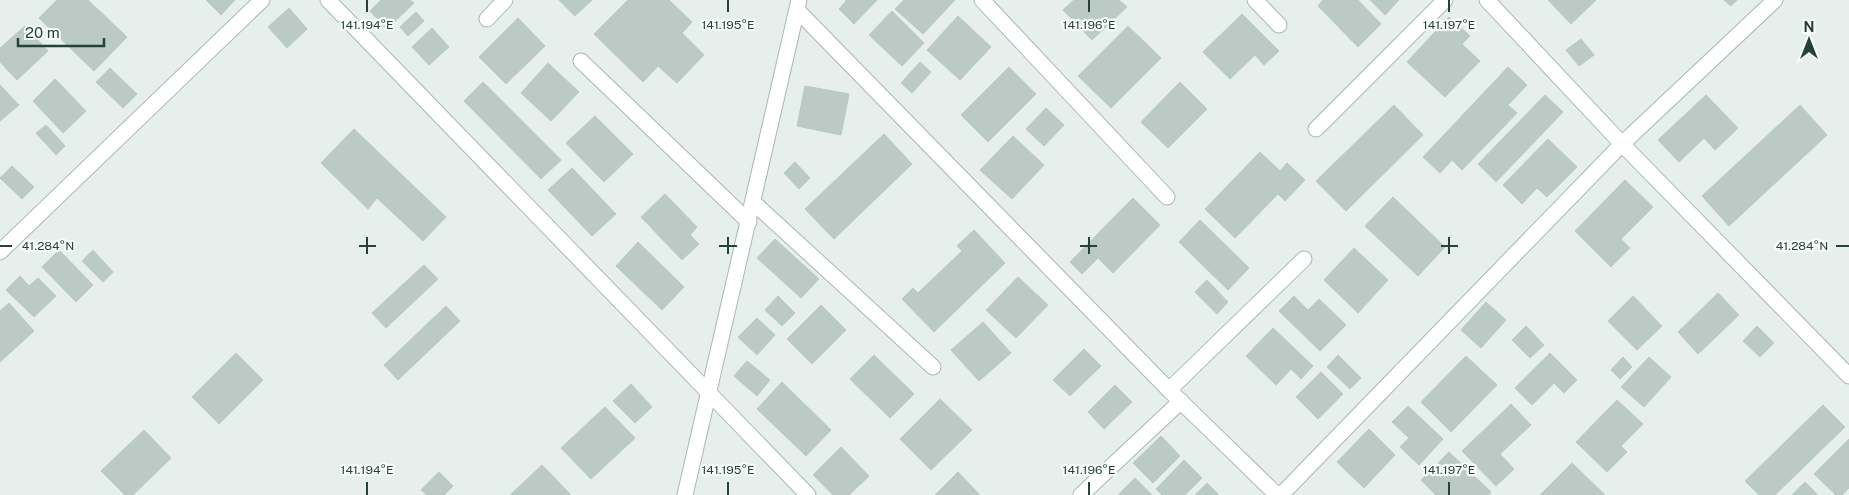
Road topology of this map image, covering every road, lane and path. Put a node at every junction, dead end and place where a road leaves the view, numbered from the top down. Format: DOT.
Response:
graph roads {
  1 [pos="262,0"];
  2 [pos="328,0"];
  3 [pos="505,0"];
  4 [pos="982,0"];
  5 [pos="1255,0"];
  6 [pos="1445,0"];
  7 [pos="1487,0"];
  8 [pos="1774,0"];
  9 [pos="799,5"];
  10 [pos="488,19"];
  11 [pos="1279,25"];
  12 [pos="580,60"];
  13 [pos="1316,129"];
  14 [pos="1622,144"];
  15 [pos="1167,197"];
  16 [pos="754,202"];
  17 [pos="749,222"];
  18 [pos="0,252"];
  19 [pos="1304,260"];
  20 [pos="933,367"];
  21 [pos="1849,376"];
  22 [pos="1169,390"];
  23 [pos="710,393"];
  24 [pos="1181,402"];
  25 [pos="685,495"];
  26 [pos="808,495"];
  27 [pos="1081,495"];
  28 [pos="1277,495"];
  29 [pos="1281,495"];
  1 -- 18 [label="street"];
  2 -- 23 [label="street"];
  3 -- 10 [label="street"];
  4 -- 15 [label="street"];
  5 -- 11 [label="street"];
  6 -- 13 [label="street"];
  7 -- 14 [label="street"];
  8 -- 14 [label="street"];
  9 -- 16 [label="street"];
  9 -- 22 [label="street"];
  12 -- 17 [label="street"];
  14 -- 21 [label="street"];
  14 -- 29 [label="street"];
  16 -- 17 [label="street"];
  16 -- 20 [label="street"];
  17 -- 23 [label="street"];
  19 -- 22 [label="street"];
  22 -- 24 [label="street"];
  23 -- 25 [label="street"];
  23 -- 26 [label="street"];
  24 -- 27 [label="street"];
  24 -- 28 [label="street"];
}
